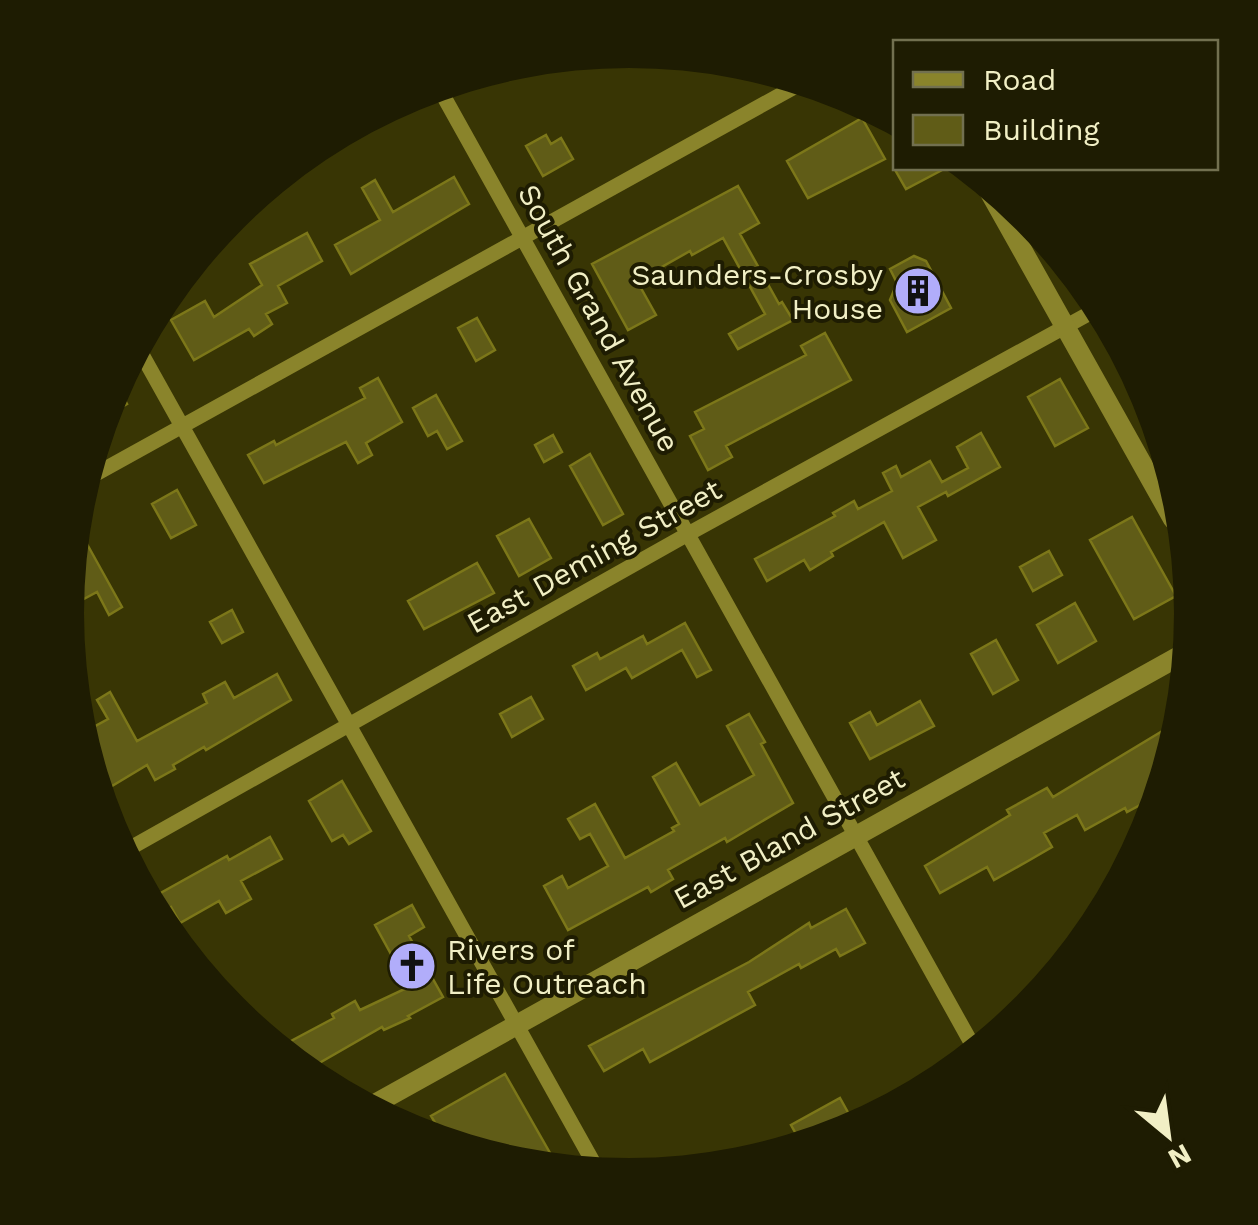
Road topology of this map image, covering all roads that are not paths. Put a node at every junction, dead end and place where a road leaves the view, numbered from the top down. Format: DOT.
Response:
graph roads {
  1 [pos="787,91"];
  2 [pos="445,99"];
  3 [pos="1004,218"];
  4 [pos="523,238"];
  5 [pos="1086,316"];
  6 [pos="1065,328"];
  7 [pos="146,361"];
  8 [pos="182,426"];
  9 [pos="103,470"];
  10 [pos="1163,502"];
  11 [pos="688,534"];
  12 [pos="1172,660"];
  13 [pos="348,726"];
  14 [pos="855,835"];
  15 [pos="136,845"];
  16 [pos="518,1026"];
  17 [pos="969,1038"];
  18 [pos="384,1099"];
  19 [pos="590,1156"];
  1 -- 4 [label="street"];
  2 -- 4 [label="street, South Grand Avenue"];
  3 -- 6 [label="street"];
  4 -- 8 [label="street"];
  4 -- 11 [label="street, South Grand Avenue"];
  5 -- 6 [label="street, East Deming Street"];
  6 -- 10 [label="street"];
  6 -- 11 [label="street, East Deming Street"];
  7 -- 8 [label="street"];
  8 -- 9 [label="street"];
  8 -- 13 [label="street"];
  11 -- 13 [label="street, East Deming Street"];
  11 -- 14 [label="street, South Grand Avenue"];
  12 -- 14 [label="street, East Bland Street"];
  13 -- 15 [label="street, East Deming Street"];
  13 -- 16 [label="street"];
  14 -- 16 [label="street, East Bland Street"];
  14 -- 17 [label="street, South Grand Avenue"];
  16 -- 18 [label="street, East Bland Street"];
  16 -- 19 [label="street"];
}
